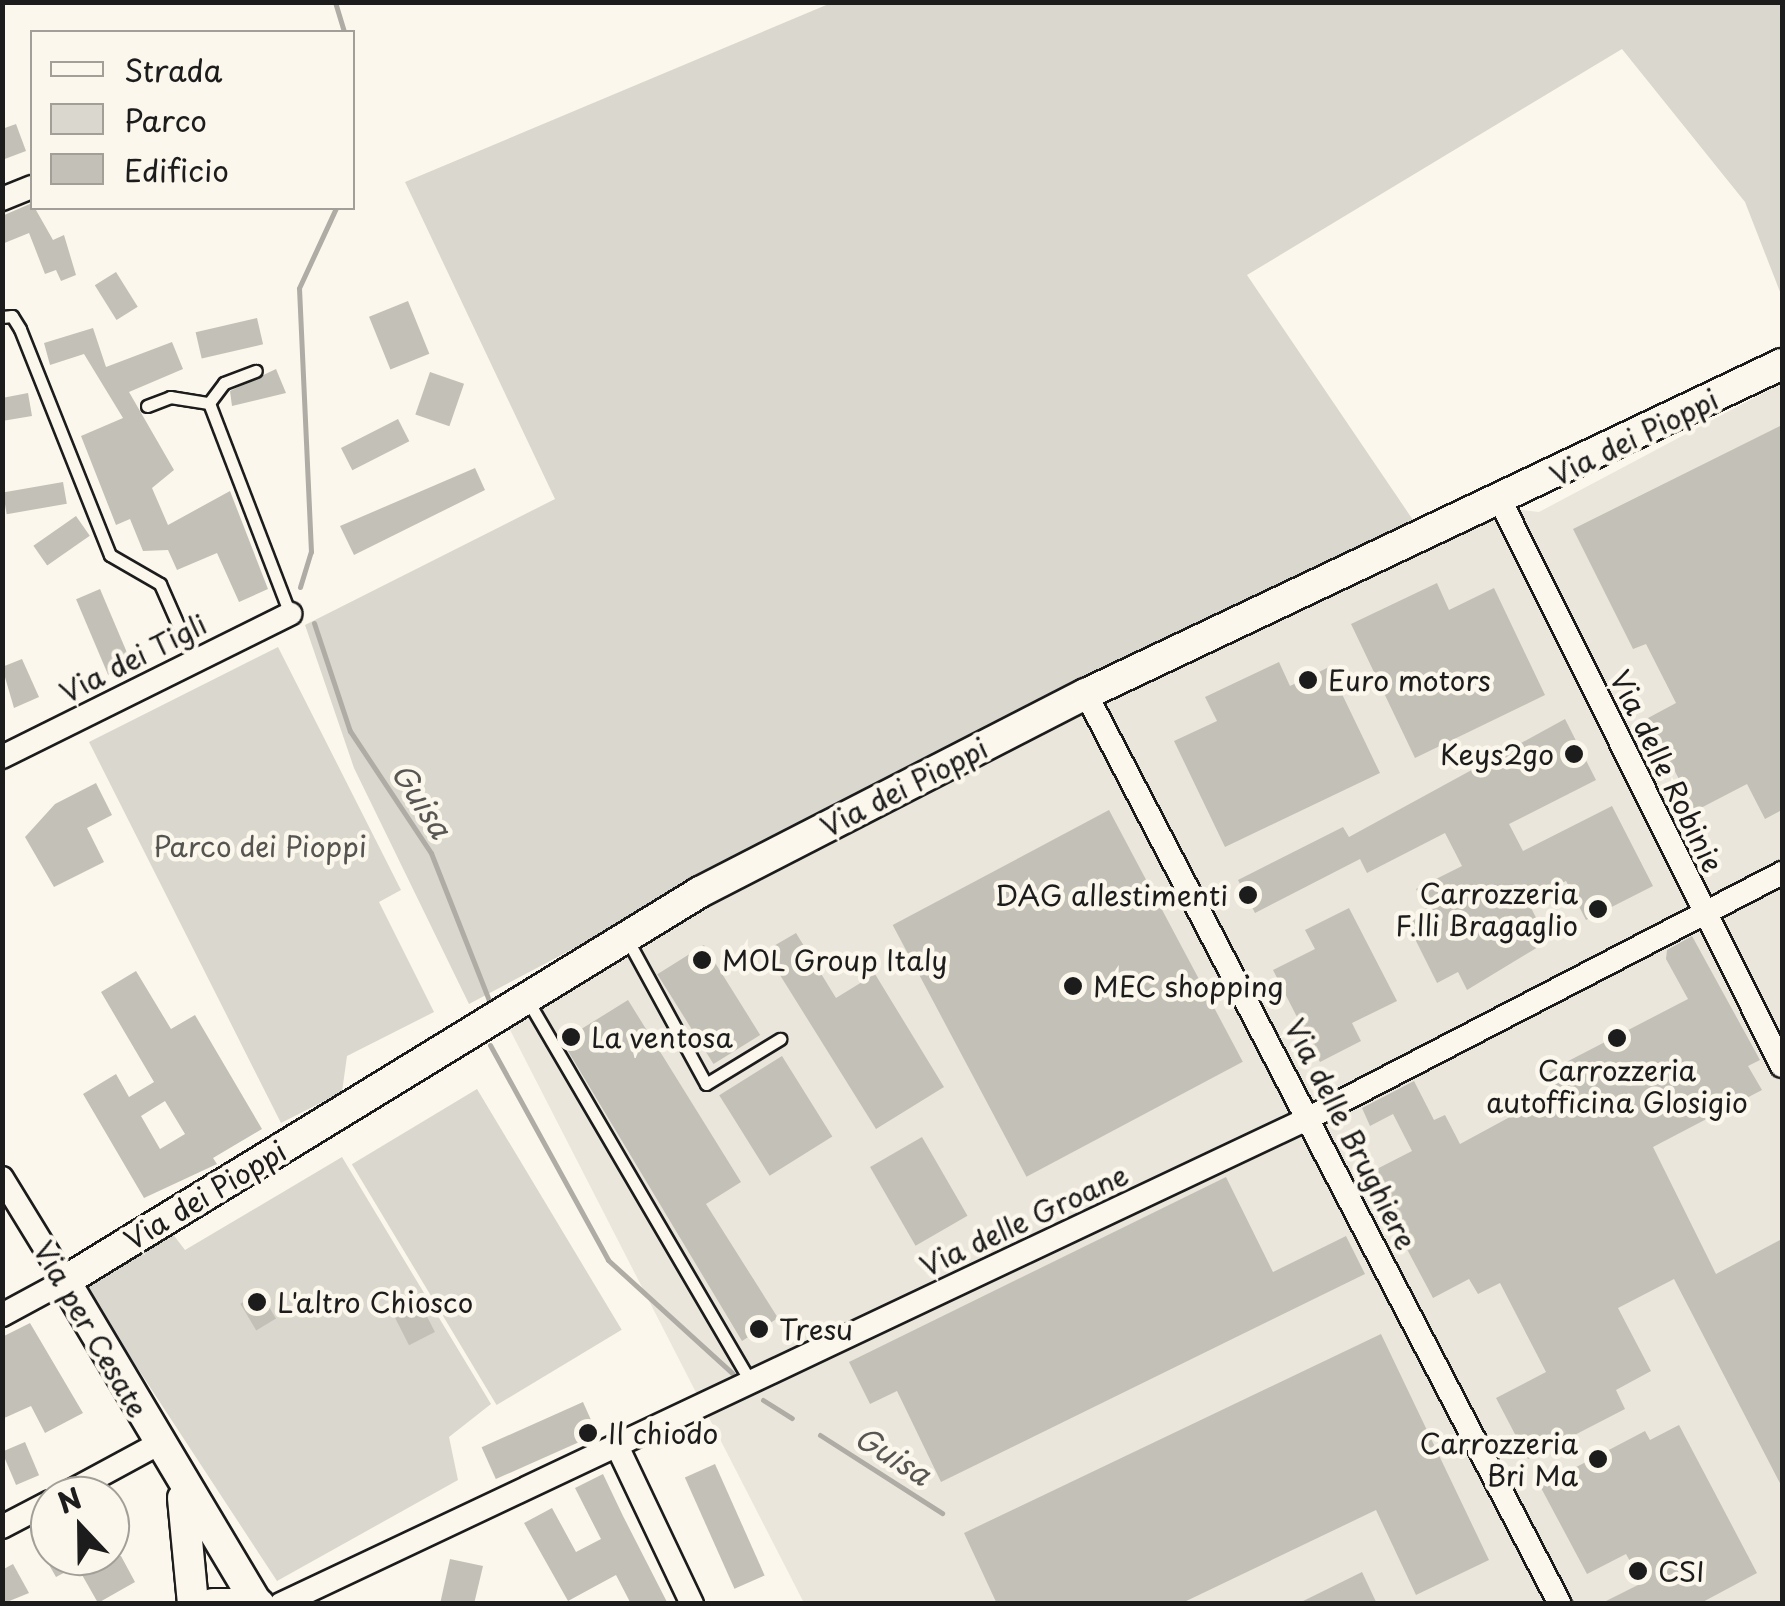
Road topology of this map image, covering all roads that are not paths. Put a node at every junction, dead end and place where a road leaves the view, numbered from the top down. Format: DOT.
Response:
graph roads {
  1 [pos="30,188"];
  2 [pos="2,199"];
  3 [pos="2,317"];
  4 [pos="1782,364"];
  5 [pos="256,371"];
  6 [pos="209,403"];
  7 [pos="147,406"];
  8 [pos="1502,502"];
  9 [pos="290,614"];
  10 [pos="194,661"];
  11 [pos="1086,694"];
  12 [pos="2,757"];
  13 [pos="1782,873"];
  14 [pos="1702,910"];
  15 [pos="625,935"];
  16 [pos="526,998"];
  17 [pos="780,1039"];
  18 [pos="1782,1066"];
  19 [pos="1310,1118"];
  20 [pos="2,1178"];
  21 [pos="65,1282"];
  22 [pos="2,1316"];
  23 [pos="752,1382"];
  24 [pos="158,1444"];
  25 [pos="617,1446"];
  26 [pos="99,1476"];
  27 [pos="179,1480"];
  28 [pos="30,1512"];
  29 [pos="2,1527"];
  30 [pos="266,1603"];
  31 [pos="193,1604"];
  32 [pos="213,1604"];
  33 [pos="692,1604"];
  34 [pos="1560,1604"];
  1 -- 2 [label="street"];
  3 -- 10 [label="lane"];
  4 -- 8 [label="street, Via dei Pioppi"];
  5 -- 6 [label="lane"];
  6 -- 7 [label="lane"];
  6 -- 9 [label="lane"];
  8 -- 11 [label="street, Via dei Pioppi"];
  8 -- 14 [label="street, Via delle Robinie"];
  9 -- 10 [label="street, Via dei Tigli"];
  10 -- 12 [label="street, Via dei Tigli"];
  11 -- 15 [label="street, Via dei Pioppi"];
  11 -- 19 [label="street, Via delle Brughiere"];
  13 -- 14 [label="street, Via delle Groane"];
  14 -- 18 [label="street, Via delle Robinie"];
  14 -- 19 [label="street, Via delle Groane"];
  15 -- 16 [label="street, Via dei Pioppi"];
  15 -- 17 [label="lane"];
  16 -- 21 [label="street, Via dei Pioppi"];
  16 -- 23 [label="lane"];
  19 -- 23 [label="street, Via delle Groane"];
  19 -- 34 [label="street, Via delle Brughiere"];
  20 -- 21 [label="street, Via per Cesate"];
  21 -- 22 [label="street"];
  21 -- 24 [label="street, Via per Cesate"];
  23 -- 25 [label="street, Via delle Groane"];
  24 -- 26 [label="street"];
  24 -- 27 [label="street, Via per Cesate"];
  25 -- 30 [label="street, Via delle Groane"];
  25 -- 33 [label="street"];
  27 -- 30 [label="street, Via per Cesate"];
  27 -- 31 [label="street, Via per Cesate"];
  28 -- 29 [label="street"];
  30 -- 32 [label="street"];
}
